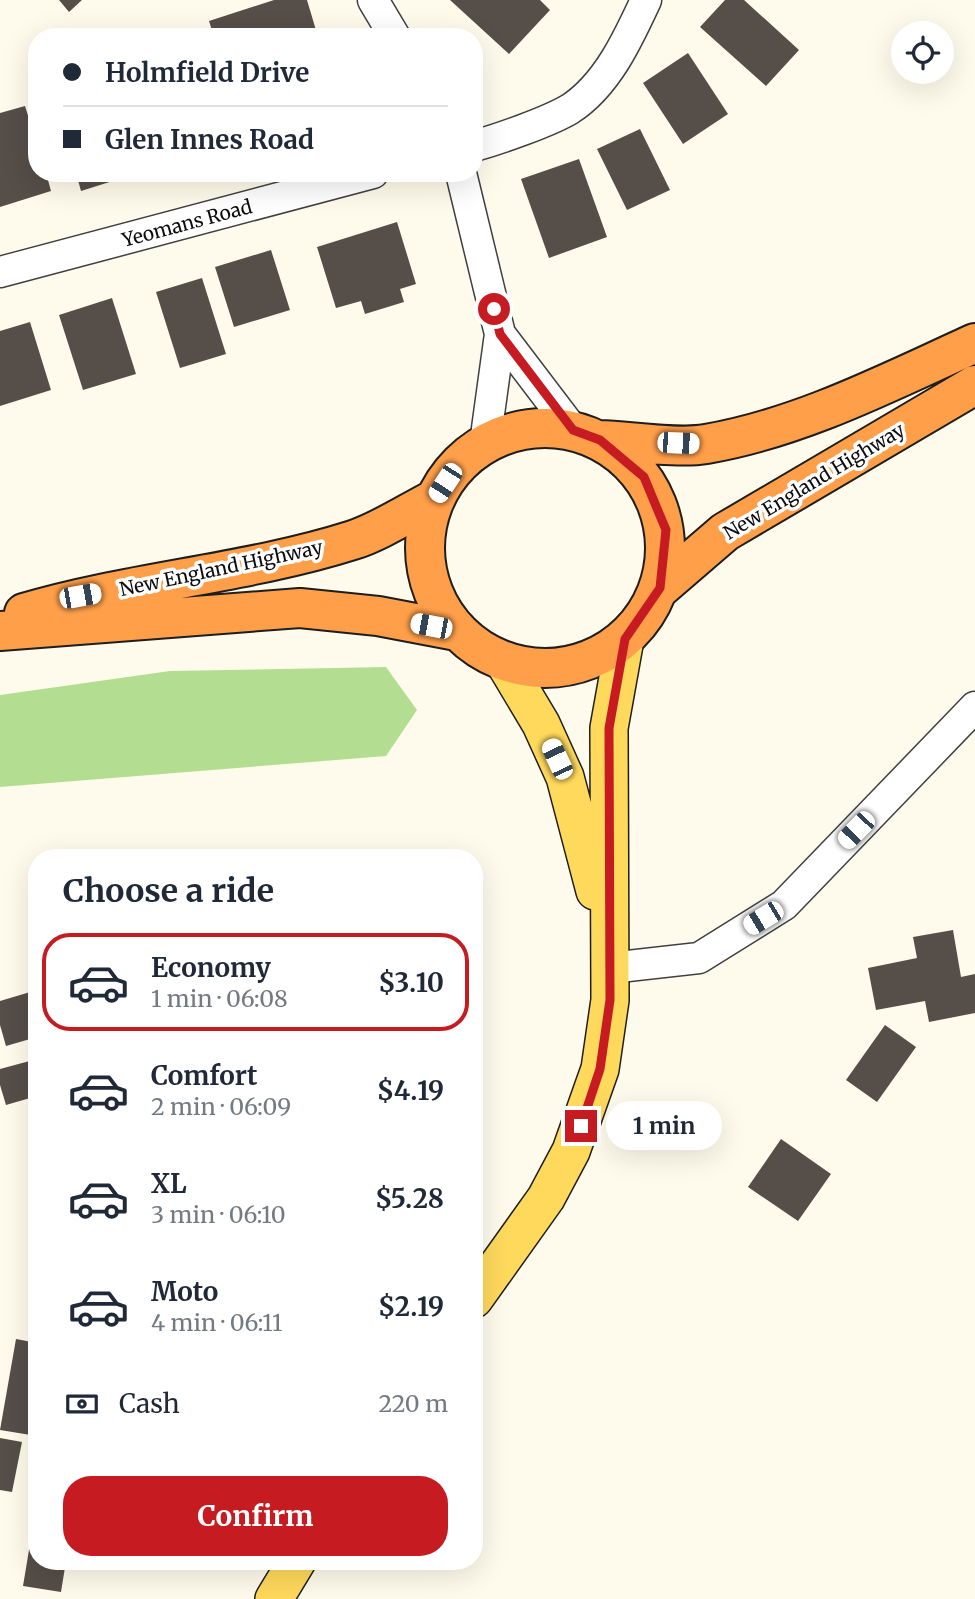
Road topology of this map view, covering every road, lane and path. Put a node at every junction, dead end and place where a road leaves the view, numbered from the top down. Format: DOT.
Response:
graph roads {
  1 [pos="373,0"];
  2 [pos="646,0"];
  3 [pos="390,28"];
  4 [pos="483,143"];
  5 [pos="339,182"];
  6 [pos="463,182"];
  7 [pos="0,272"];
  8 [pos="500,334"];
  9 [pos="975,343"];
  10 [pos="975,385"];
  11 [pos="586,435"];
  12 [pos="485,443"];
  13 [pos="435,499"];
  14 [pos="660,588"];
  15 [pos="0,620"];
  16 [pos="0,631"];
  17 [pos="457,631"];
  18 [pos="625,639"];
  19 [pos="504,662"];
  20 [pos="975,707"];
  21 [pos="609,954"];
  22 [pos="483,1286"];
  23 [pos="292,1570"];
  24 [pos="274,1599"];
  1 -- 3 [label="street"];
  2 -- 4 [label="street"];
  5 -- 7 [label="street, Yeomans Road"];
  6 -- 8 [label="street"];
  8 -- 11 [label="street"];
  8 -- 12 [label="street"];
  9 -- 11 [label="highway"];
  10 -- 14 [label="highway, New England Highway"];
  11 -- 12 [label="highway"];
  11 -- 14 [label="highway"];
  12 -- 13 [label="highway"];
  13 -- 15 [label="highway, New England Highway"];
  13 -- 17 [label="highway"];
  14 -- 18 [label="highway"];
  16 -- 17 [label="highway, New England Highway"];
  17 -- 19 [label="highway"];
  18 -- 19 [label="highway"];
  18 -- 21 [label="main road"];
  19 -- 21 [label="main road"];
  20 -- 21 [label="street"];
  21 -- 22 [label="main road"];
  23 -- 24 [label="main road"];
}
